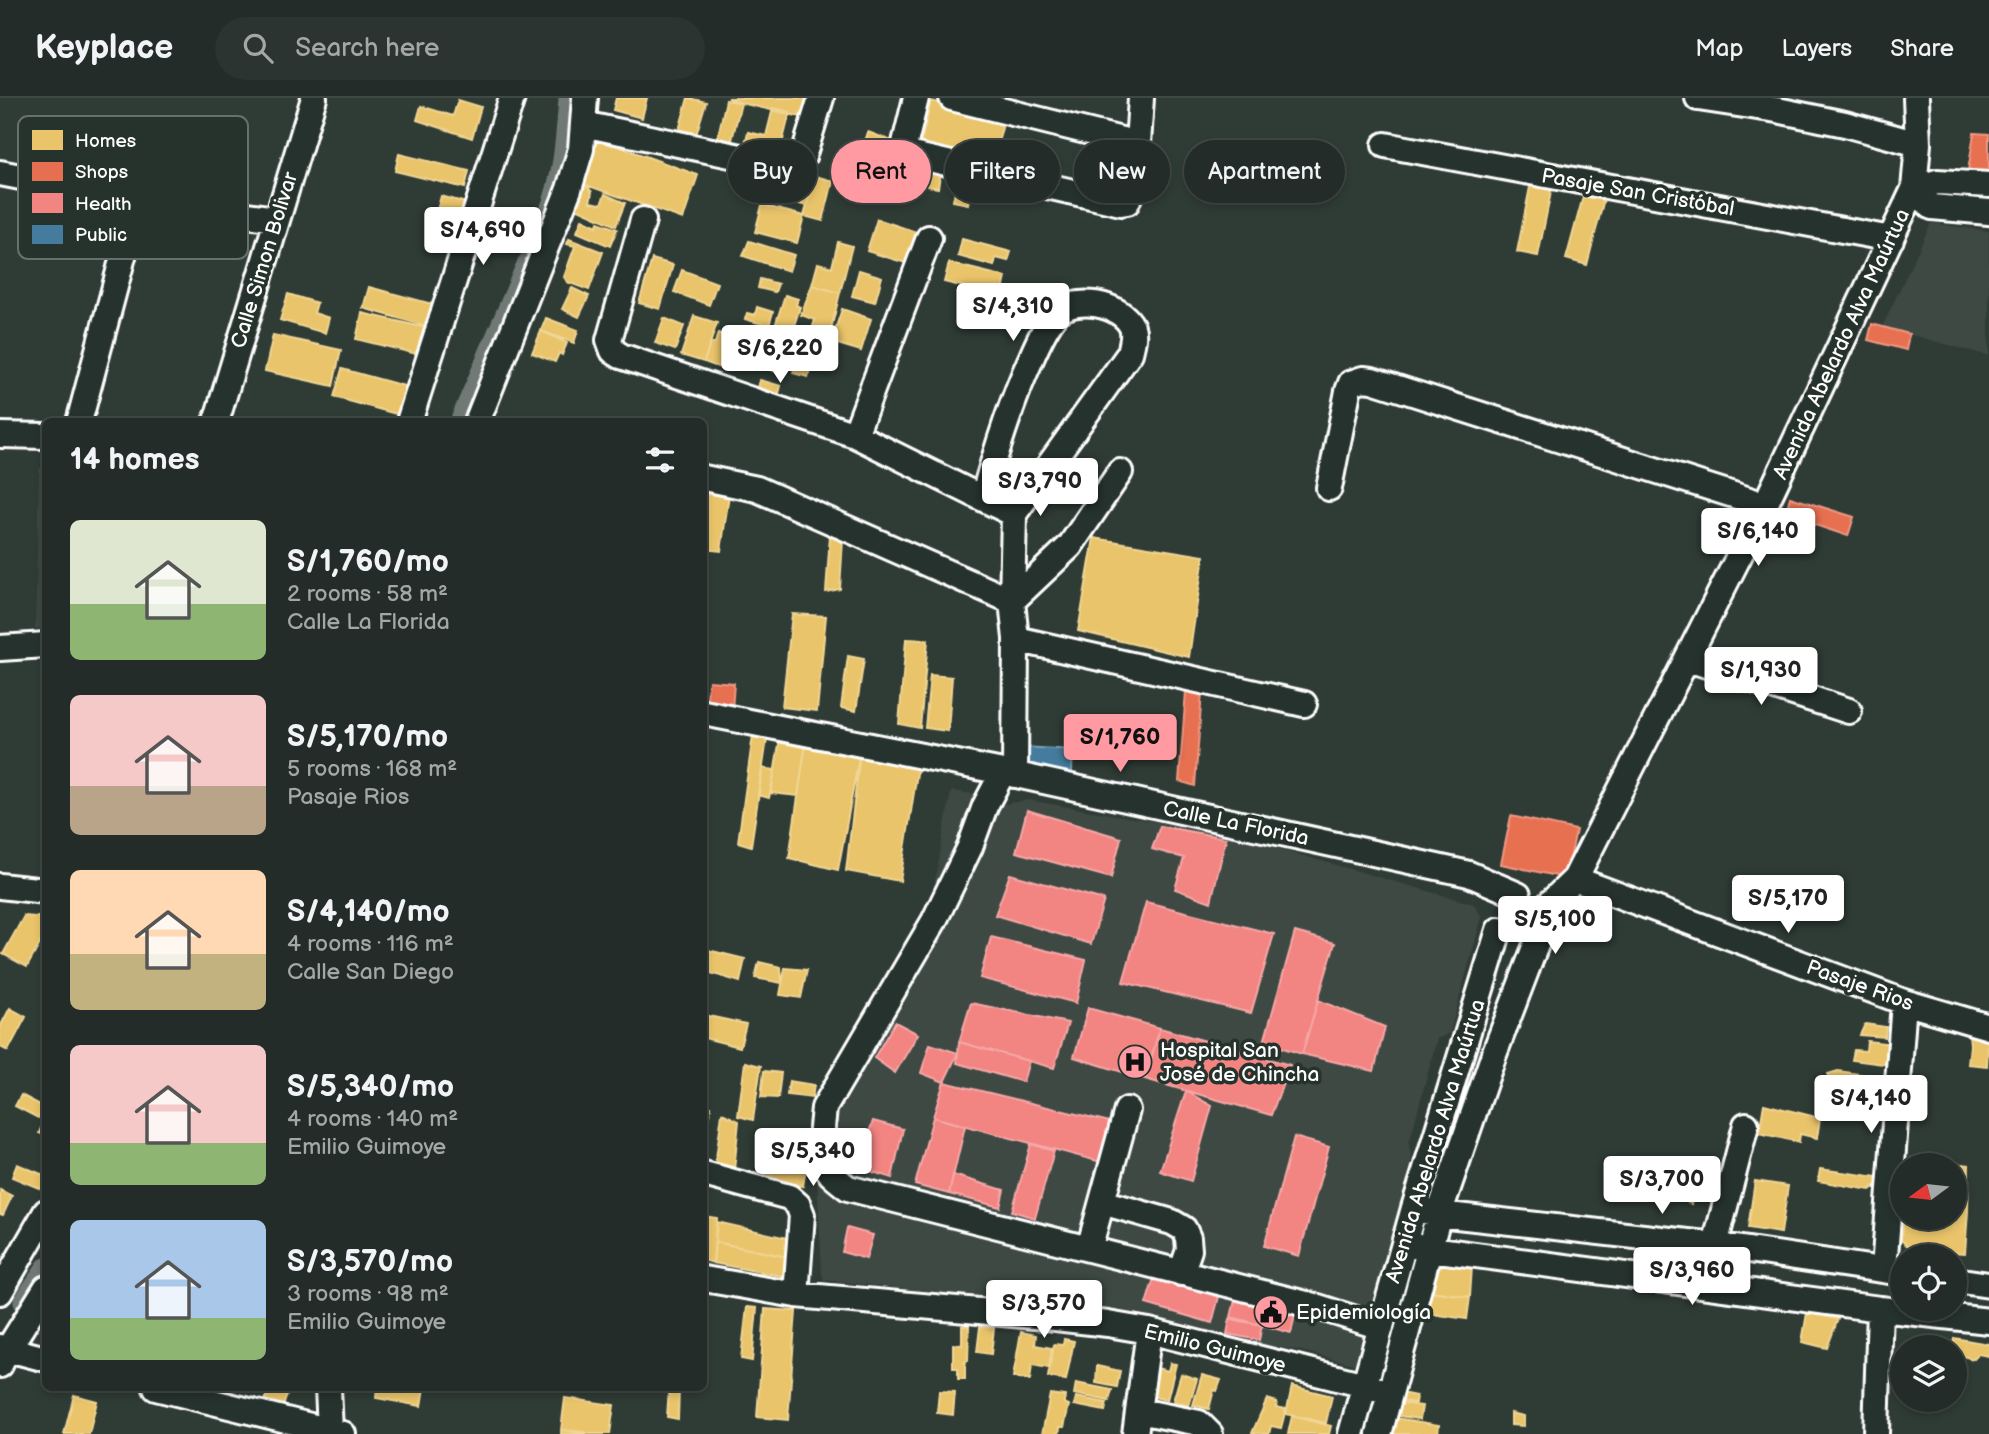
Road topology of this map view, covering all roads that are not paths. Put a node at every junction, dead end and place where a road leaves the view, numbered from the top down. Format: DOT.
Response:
graph roads {
  1 [pos="314,98"];
  2 [pos="512,98"];
  3 [pos="585,98"];
  4 [pos="821,98"];
  5 [pos="916,98"];
  6 [pos="952,98"];
  7 [pos="1141,98"];
  8 [pos="1698,98"];
  9 [pos="1916,98"];
  10 [pos="583,124"];
  11 [pos="1122,140"];
  12 [pos="1138,140"];
  13 [pos="1918,144"];
  14 [pos="1385,145"];
  15 [pos="0,173"];
  16 [pos="18,177"];
  17 [pos="1989,185"];
  18 [pos="1914,188"];
  19 [pos="1074,192"];
  20 [pos="1989,212"];
  21 [pos="248,215"];
  22 [pos="276,219"];
  23 [pos="643,220"];
  24 [pos="929,238"];
  25 [pos="1891,239"];
  26 [pos="123,259"];
  27 [pos="80,418"];
  28 [pos="217,418"];
  29 [pos="411,418"];
  30 [pos="479,418"];
  31 [pos="0,435"];
  32 [pos="855,435"];
  33 [pos="42,436"];
  34 [pos="1120,472"];
  35 [pos="707,479"];
  36 [pos="1329,488"];
  37 [pos="983,498"];
  38 [pos="1765,505"];
  39 [pos="1014,514"];
  40 [pos="1012,601"];
  41 [pos="1016,639"];
  42 [pos="42,645"];
  43 [pos="0,648"];
  44 [pos="1688,659"];
  45 [pos="1304,704"];
  46 [pos="1849,711"];
  47 [pos="707,714"];
  48 [pos="1009,773"];
  49 [pos="1575,879"];
  50 [pos="0,886"];
  51 [pos="42,891"];
  52 [pos="1518,895"];
  53 [pos="1545,908"];
  54 [pos="1499,930"];
  55 [pos="1537,942"];
  56 [pos="1904,1002"];
  57 [pos="1989,1027"];
  58 [pos="1462,1049"];
  59 [pos="1493,1058"];
  60 [pos="1127,1110"];
  61 [pos="1746,1125"];
  62 [pos="707,1175"];
  63 [pos="1102,1202"];
  64 [pos="1414,1208"];
  65 [pos="1439,1214"];
  66 [pos="42,1219"];
  67 [pos="1405,1242"];
  68 [pos="1894,1244"];
  69 [pos="1715,1245"];
  70 [pos="1089,1249"];
  71 [pos="1431,1249"];
  72 [pos="1890,1272"];
  73 [pos="1181,1273"];
  74 [pos="707,1280"];
  75 [pos="1967,1282"];
  76 [pos="1989,1285"];
  77 [pos="0,1292"];
  78 [pos="42,1294"];
  79 [pos="796,1295"];
  80 [pos="1880,1309"];
  81 [pos="1989,1321"];
  82 [pos="1381,1327"];
  83 [pos="1149,1331"];
  84 [pos="42,1351"];
  85 [pos="3,1354"];
  86 [pos="1365,1385"];
  87 [pos="164,1391"];
  88 [pos="329,1391"];
  89 [pos="1390,1394"];
  90 [pos="1137,1422"];
  91 [pos="255,1424"];
  92 [pos="336,1432"];
  93 [pos="1210,1434"];
  94 [pos="1351,1434"];
  95 [pos="1379,1434"];
  96 [pos="1876,1434"];
  1 -- 22 [label="street, Calle Simon Bolivar"];
  2 -- 29 [label="street"];
  3 -- 10 [label="street"];
  4 -- 10 [label="street"];
  5 -- 19 [label="street"];
  6 -- 11 [label="street"];
  7 -- 12 [label="street"];
  8 -- 13 [label="street"];
  9 -- 13 [label="street, Avenida Abelardo Alva Maúrtua"];
  10 -- 30 [label="street"];
  13 -- 18 [label="street, Avenida Abelardo Alva Maúrtua"];
  14 -- 25 [label="street, Pasaje San Cristóbal"];
  15 -- 16 [label="street"];
  17 -- 18 [label="street"];
  18 -- 20 [label="street"];
  18 -- 25 [label="street, Avenida Abelardo Alva Maúrtua"];
  21 -- 22 [label="street"];
  22 -- 28 [label="street, Calle Simon Bolivar"];
  23 -- 32 [label="street"];
  24 -- 32 [label="street"];
  25 -- 38 [label="street, Avenida Abelardo Alva Maúrtua"];
  26 -- 27 [label="street"];
  31 -- 33 [label="street"];
  32 -- 37 [label="street"];
  34 -- 40 [label="street"];
  35 -- 40 [label="street"];
  36 -- 38 [label="street"];
  37 -- 39 [label="street"];
  37 -- 39 [label="street"];
  38 -- 44 [label="street, Avenida Abelardo Alva Maúrtua"];
  39 -- 40 [label="street"];
  40 -- 41 [label="street"];
  41 -- 45 [label="street"];
  41 -- 48 [label="street"];
  42 -- 43 [label="street"];
  44 -- 46 [label="street"];
  44 -- 49 [label="street, Avenida Abelardo Alva Maúrtua"];
  47 -- 48 [label="street, Calle La Florida"];
  48 -- 52 [label="street, Calle La Florida"];
  48 -- 70 [label="street"];
  49 -- 53 [label="street, Avenida Abelardo Alva Maúrtua"];
  49 -- 56 [label="street, Pasaje Rios"];
  50 -- 51 [label="street"];
  52 -- 53 [label="street"];
  52 -- 54 [label="street"];
  53 -- 55 [label="street"];
  54 -- 55 [label="street"];
  54 -- 58 [label="street, Avenida Abelardo Alva Maúrtua"];
  55 -- 59 [label="street, Avenida Abelardo Alva Maúrtua"];
  56 -- 57 [label="street, Pasaje Rios"];
  56 -- 68 [label="street"];
  58 -- 59 [label="street"];
  58 -- 64 [label="street, Avenida Abelardo Alva Maúrtua"];
  59 -- 65 [label="street, Avenida Abelardo Alva Maúrtua"];
  60 -- 63 [label="street"];
  61 -- 69 [label="street"];
  62 -- 79 [label="street"];
  63 -- 70 [label="street"];
  63 -- 73 [label="street"];
  64 -- 65 [label="street"];
  64 -- 67 [label="street, Avenida Abelardo Alva Maúrtua"];
  65 -- 69 [label="street"];
  65 -- 71 [label="street, Avenida Abelardo Alva Maúrtua"];
  66 -- 77 [label="street"];
  67 -- 71 [label="street"];
  67 -- 82 [label="street, Avenida Abelardo Alva Maúrtua"];
  69 -- 72 [label="street"];
  70 -- 73 [label="street"];
  71 -- 80 [label="street"];
  71 -- 89 [label="street, Avenida Abelardo Alva Maúrtua"];
  73 -- 82 [label="street"];
  74 -- 79 [label="street, Emilio Guimoye"];
  75 -- 76 [label="street"];
  78 -- 85 [label="street"];
  79 -- 83 [label="street, Emilio Guimoye"];
  80 -- 81 [label="street"];
  80 -- 96 [label="street"];
  82 -- 86 [label="street, Avenida Abelardo Alva Maúrtua"];
  83 -- 86 [label="street, Emilio Guimoye"];
  83 -- 90 [label="street"];
  84 -- 85 [label="street"];
  86 -- 89 [label="street, Emilio Guimoye"];
  86 -- 94 [label="street, Avenida Abelardo Alva Maúrtua"];
  87 -- 91 [label="street"];
  88 -- 92 [label="street"];
  89 -- 95 [label="street, Avenida Abelardo Alva Maúrtua"];
  90 -- 93 [label="street"];
  91 -- 92 [label="street"];
}
